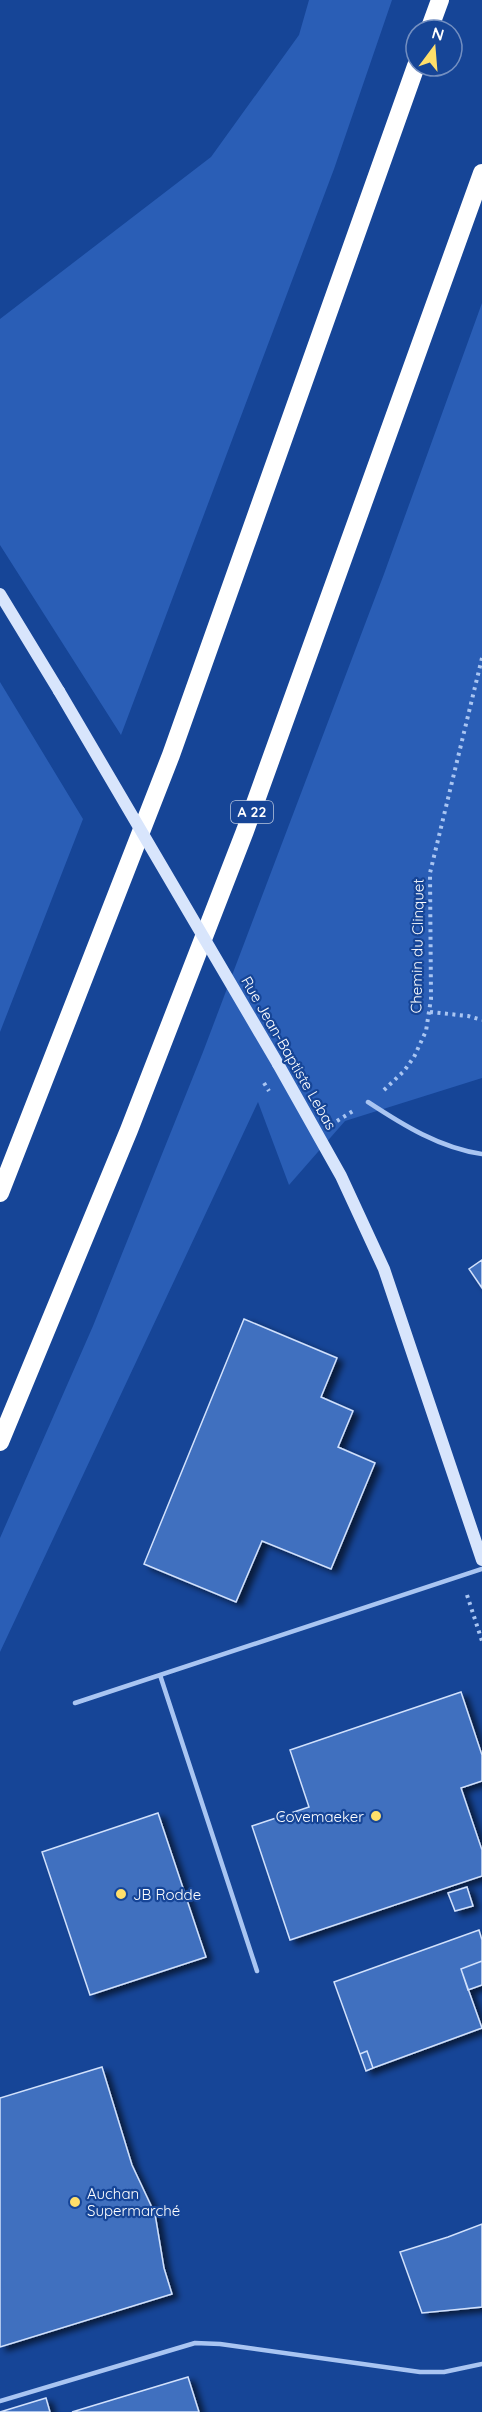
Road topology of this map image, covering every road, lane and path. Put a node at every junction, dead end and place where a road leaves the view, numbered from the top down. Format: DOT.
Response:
graph roads {
  1 [pos="440,0"];
  2 [pos="433,18"];
  3 [pos="412,78"];
  4 [pos="482,173"];
  5 [pos="0,594"];
  6 [pos="482,658"];
  7 [pos="430,1012"];
  8 [pos="482,1020"];
  9 [pos="391,1084"];
  10 [pos="269,1091"];
  11 [pos="274,1099"];
  12 [pos="368,1102"];
  13 [pos="482,1154"];
  14 [pos="0,1193"];
  15 [pos="0,1442"];
  16 [pos="482,1560"];
  17 [pos="482,1569"];
  18 [pos="461,1576"];
  19 [pos="482,1641"];
  20 [pos="160,1675"];
  21 [pos="75,1703"];
  22 [pos="257,1971"];
  23 [pos="482,2364"];
  24 [pos="0,2401"];
  1 -- 2 [label="highway"];
  3 -- 14 [label="highway"];
  4 -- 15 [label="highway, A 22"];
  5 -- 16 [label="main road, Rue Jean-Baptiste Lebas, bridge"];
  6 -- 7 [label="path, Chemin du Clinquet"];
  7 -- 8 [label="path"];
  7 -- 9 [label="path, Chemin du Clinquet"];
  10 -- 11 [label="path"];
  12 -- 13 [label="lane"];
  17 -- 18 [label="lane"];
  18 -- 19 [label="path"];
  18 -- 20 [label="lane"];
  20 -- 21 [label="lane"];
  20 -- 22 [label="lane"];
  23 -- 24 [label="lane"];
}
